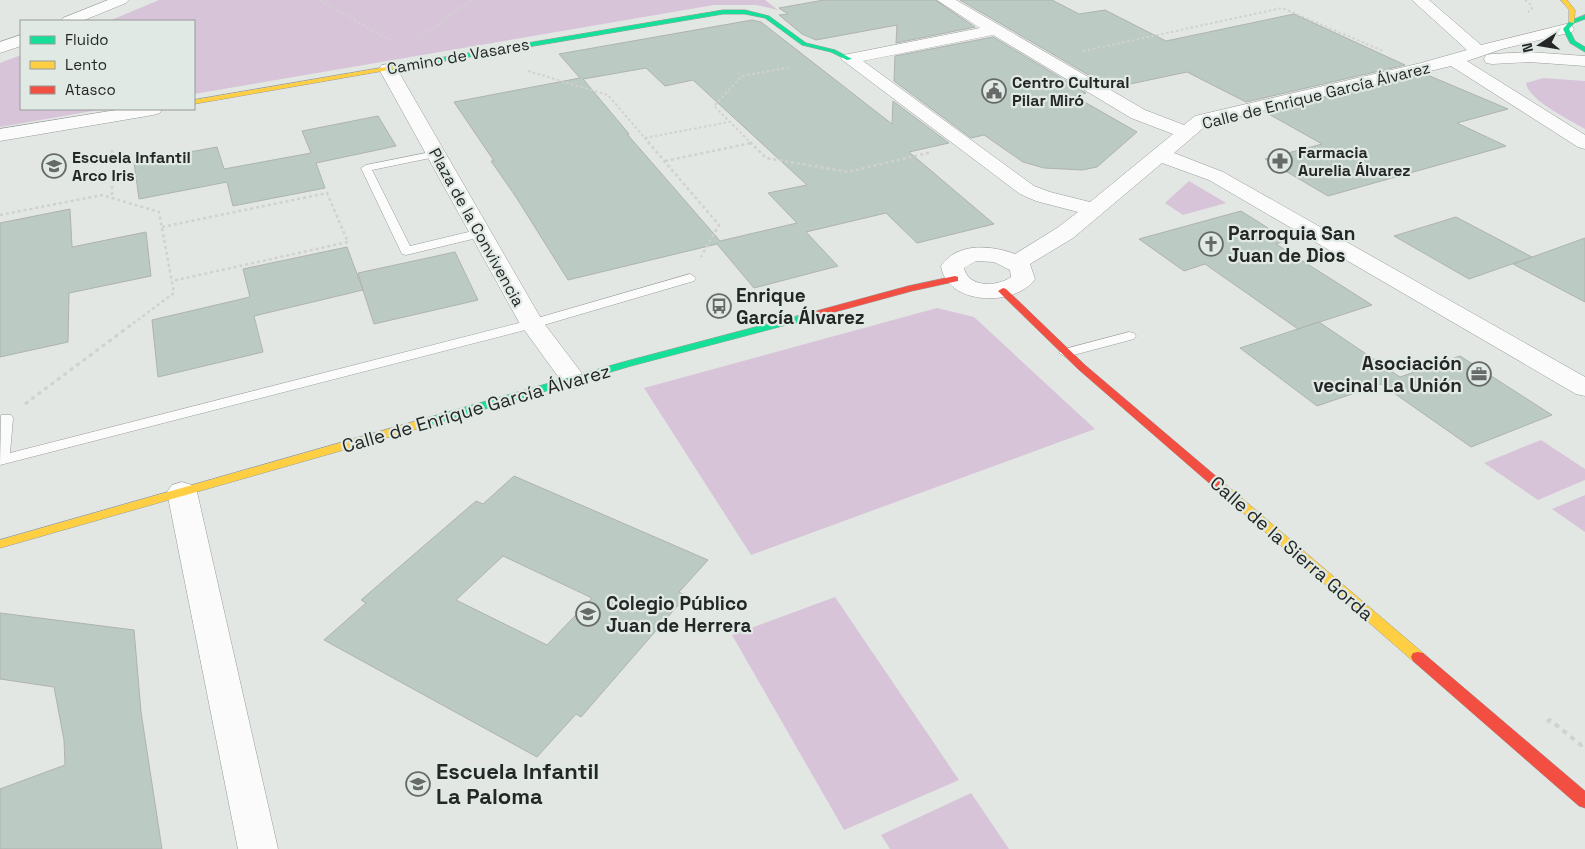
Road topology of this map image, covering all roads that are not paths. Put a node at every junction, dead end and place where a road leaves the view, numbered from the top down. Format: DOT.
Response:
graph roads {
  1 [pos="121,0"];
  2 [pos="945,0"];
  3 [pos="1420,0"];
  4 [pos="1564,0"];
  5 [pos="1585,17"];
  6 [pos="71,20"];
  7 [pos="1569,25"];
  8 [pos="995,30"];
  9 [pos="20,40"];
  10 [pos="0,48"];
  11 [pos="1585,50"];
  12 [pos="1479,52"];
  13 [pos="849,59"];
  14 [pos="1456,60"];
  15 [pos="1585,61"];
  16 [pos="388,68"];
  17 [pos="195,102"];
  18 [pos="147,110"];
  19 [pos="1186,132"];
  20 [pos="0,135"];
  21 [pos="1585,143"];
  22 [pos="436,154"];
  23 [pos="1160,154"];
  24 [pos="1094,209"];
  25 [pos="481,233"];
  26 [pos="1016,263"];
  27 [pos="690,278"];
  28 [pos="955,278"];
  29 [pos="1003,291"];
  30 [pos="532,324"];
  31 [pos="1129,336"];
  32 [pos="1066,353"];
  33 [pos="574,380"];
  34 [pos="1585,388"];
  35 [pos="6,418"];
  36 [pos="182,492"];
  37 [pos="0,544"];
  38 [pos="1585,801"];
  39 [pos="258,849"];
  1 -- 6 [label="street"];
  2 -- 8 [label="street"];
  3 -- 12 [label="street"];
  4 -- 7 [label="street"];
  5 -- 7 [label="street"];
  7 -- 11 [label="street"];
  7 -- 12 [label="street"];
  8 -- 13 [label="street"];
  8 -- 19 [label="street"];
  9 -- 10 [label="street"];
  12 -- 14 [label="street"];
  13 -- 16 [label="street, Camino de Vasares"];
  13 -- 24 [label="street"];
  14 -- 15 [label="street"];
  14 -- 19 [label="street, Calle de Enrique García Álvarez"];
  14 -- 21 [label="street, Calle de Enrique García Álvarez"];
  16 -- 17 [label="street, Camino de Vasares"];
  16 -- 22 [label="street, Plaza de la Convivencia"];
  18 -- 20 [label="street"];
  19 -- 23 [label="street, Calle de Enrique García Álvarez"];
  22 -- 25 [label="street, Plaza de la Convivencia"];
  22 -- 25 [label="lane"];
  23 -- 24 [label="street, Calle de Enrique García Álvarez"];
  23 -- 34 [label="street"];
  24 -- 26 [label="street, Calle de Enrique García Álvarez"];
  25 -- 30 [label="street, Plaza de la Convivencia"];
  26 -- 28 [label="street"];
  26 -- 29 [label="street"];
  27 -- 30 [label="lane"];
  28 -- 29 [label="street"];
  28 -- 33 [label="street, Calle de Enrique García Álvarez"];
  29 -- 32 [label="street, Calle de la Sierra Gorda"];
  30 -- 33 [label="street, Plaza de la Convivencia"];
  30 -- 35 [label="lane"];
  31 -- 32 [label="lane"];
  32 -- 38 [label="street, Calle de la Sierra Gorda"];
  33 -- 36 [label="street, Calle de Enrique García Álvarez"];
  36 -- 37 [label="street, Calle de Enrique García Álvarez"];
  36 -- 39 [label="street"];
}
